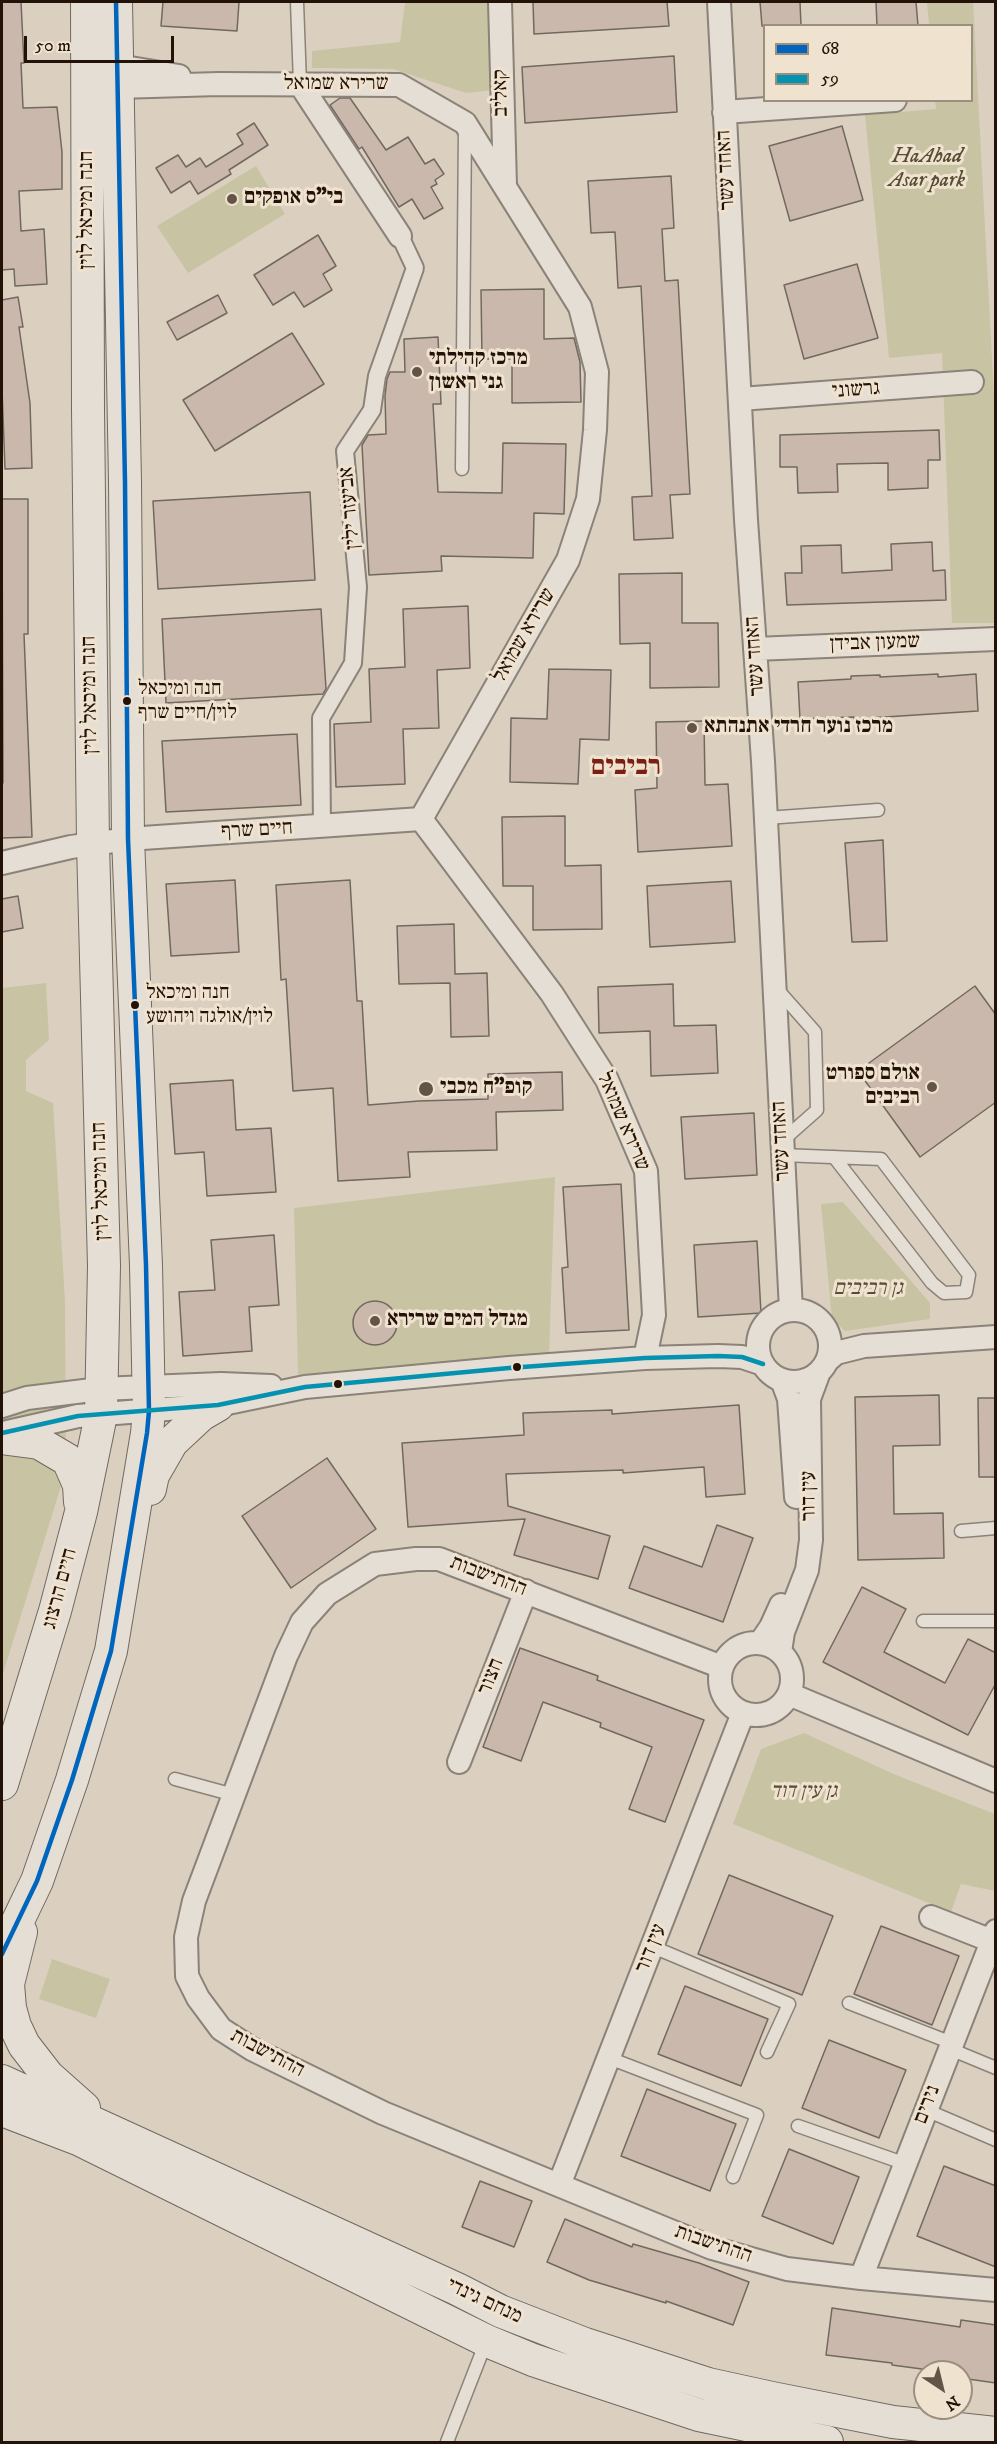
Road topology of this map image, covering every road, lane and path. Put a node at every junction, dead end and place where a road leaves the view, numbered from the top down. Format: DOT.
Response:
graph roads {
  1 [pos="87,2"];
  2 [pos="116,2"];
  3 [pos="297,2"];
  4 [pos="500,2"];
  5 [pos="719,2"];
  6 [pos="89,76"];
  7 [pos="118,76"];
  8 [pos="300,84"];
  9 [pos="866,102"];
  10 [pos="724,112"];
  11 [pos="465,123"];
  12 [pos="505,185"];
  13 [pos="400,236"];
  14 [pos="972,382"];
  15 [pos="740,399"];
  16 [pos="462,469"];
  17 [pos="996,639"];
  18 [pos="755,649"];
  19 [pos="878,810"];
  20 [pos="766,818"];
  21 [pos="421,819"];
  22 [pos="322,827"];
  23 [pos="128,839"];
  24 [pos="93,843"];
  25 [pos="2,863"];
  26 [pos="774,986"];
  27 [pos="782,1148"];
  28 [pos="834,1157"];
  29 [pos="791,1310"];
  30 [pos="829,1336"];
  31 [pos="996,1338"];
  32 [pos="759,1339"];
  33 [pos="864,1346"];
  34 [pos="704,1356"];
  35 [pos="645,1358"];
  36 [pos="763,1364"];
  37 [pos="823,1366"];
  38 [pos="782,1380"];
  39 [pos="305,1387"];
  40 [pos="149,1399"];
  41 [pos="101,1402"];
  42 [pos="218,1405"];
  43 [pos="2,1406"];
  44 [pos="2,1433"];
  45 [pos="2,1438"];
  46 [pos="81,1512"];
  47 [pos="996,1528"];
  48 [pos="961,1531"];
  49 [pos="123,1579"];
  50 [pos="526,1592"];
  51 [pos="996,1621"];
  52 [pos="922,1622"];
  53 [pos="770,1648"];
  54 [pos="722,1667"];
  55 [pos="789,1694"];
  56 [pos="743,1713"];
  57 [pos="459,1762"];
  58 [pos="175,1779"];
  59 [pos="996,1781"];
  60 [pos="2,1785"];
  61 [pos="234,1795"];
  62 [pos="37,1881"];
  63 [pos="931,1917"];
  64 [pos="994,1936"];
  65 [pos="653,1947"];
  66 [pos="2,1954"];
  67 [pos="849,2003"];
  68 [pos="951,2046"];
  69 [pos="767,2052"];
  70 [pos="609,2058"];
  71 [pos="996,2068"];
  72 [pos="2,2081"];
  73 [pos="2,2110"];
  74 [pos="926,2110"];
  75 [pos="798,2126"];
  76 [pos="2,2127"];
  77 [pos="107,2129"];
  78 [pos="78,2139"];
  79 [pos="996,2139"];
  80 [pos="906,2164"];
  81 [pos="733,2177"];
  82 [pos="559,2185"];
  83 [pos="861,2278"];
  84 [pos="996,2290"];
  85 [pos="487,2341"];
  86 [pos="996,2433"];
  87 [pos="447,2442"];
  88 [pos="827,2442"];
  1 -- 6 [label="main road, חנה ומיכאל לוין"];
  2 -- 7 [label="main road, חנה ומיכאל לוין"];
  3 -- 8 [label="lane"];
  4 -- 12 [label="street, קאליב"];
  5 -- 10 [label="street, האחד עשר"];
  6 -- 7 [label="street, שרירא שמואל"];
  6 -- 24 [label="main road, חנה ומיכאל לוין"];
  7 -- 8 [label="street, שרירא שמואל"];
  7 -- 23 [label="main road, חנה ומיכאל לוין"];
  8 -- 11 [label="street, שרירא שמואל"];
  8 -- 13 [label="street, אביעזר ילין"];
  9 -- 10 [label="street"];
  10 -- 15 [label="street, האחד עשר"];
  11 -- 12 [label="street, שרירא שמואל"];
  11 -- 16 [label="lane"];
  12 -- 21 [label="street, שרירא שמואל"];
  13 -- 22 [label="street, אביעזר ילין"];
  14 -- 15 [label="street, גרשוני"];
  15 -- 18 [label="street, האחד עשר"];
  17 -- 18 [label="street, שמעון אבידן"];
  18 -- 20 [label="street, האחד עשר"];
  19 -- 20 [label="lane"];
  20 -- 26 [label="street, האחד עשר"];
  21 -- 22 [label="street, חיים שרף"];
  21 -- 35 [label="street, שרירא שמואל"];
  22 -- 23 [label="street, חיים שרף"];
  23 -- 24 [label="street, חיים שרף"];
  23 -- 40 [label="main road, חנה ומיכאל לוין"];
  24 -- 25 [label="street, חיים שרף"];
  24 -- 41 [label="main road, חנה ומיכאל לוין"];
  26 -- 27 [label="street, האחד עשר"];
  26 -- 27 [label="lane"];
  27 -- 28 [label="lane"];
  27 -- 29 [label="street, האחד עשר"];
  28 -- 28 [label="lane"];
  29 -- 30 [label="street"];
  29 -- 32 [label="street"];
  30 -- 33 [label="street"];
  30 -- 37 [label="street"];
  31 -- 33 [label="street"];
  32 -- 34 [label="street"];
  32 -- 36 [label="street"];
  33 -- 37 [label="street"];
  34 -- 35 [label="street"];
  34 -- 36 [label="street"];
  35 -- 39 [label="street"];
  36 -- 38 [label="street"];
  37 -- 38 [label="street"];
  37 -- 53 [label="street, עין דור"];
  38 -- 53 [label="street, עין דור"];
  39 -- 40 [label="street"];
  39 -- 42 [label="street"];
  40 -- 41 [label="street"];
  40 -- 42 [label="street"];
  40 -- 49 [label="main road"];
  41 -- 43 [label="street"];
  41 -- 44 [label="street"];
  41 -- 46 [label="main road, חיים הרצוג"];
  42 -- 49 [label="main road"];
  45 -- 46 [label="main road"];
  46 -- 60 [label="main road, חיים הרצוג"];
  47 -- 48 [label="lane"];
  49 -- 62 [label="main road"];
  50 -- 54 [label="street, ההתישבות"];
  50 -- 57 [label="street, חצור"];
  50 -- 61 [label="street, ההתישבות"];
  51 -- 52 [label="lane"];
  53 -- 54 [label="street"];
  53 -- 55 [label="street"];
  54 -- 56 [label="street"];
  55 -- 56 [label="street"];
  55 -- 59 [label="street"];
  56 -- 65 [label="street, עין דור"];
  58 -- 61 [label="lane"];
  61 -- 82 [label="street, ההתישבות"];
  62 -- 66 [label="main road"];
  62 -- 77 [label="main road"];
  63 -- 64 [label="street"];
  64 -- 68 [label="street, נירים"];
  65 -- 69 [label="lane"];
  65 -- 70 [label="street, עין דור"];
  67 -- 68 [label="lane"];
  68 -- 71 [label="lane"];
  68 -- 74 [label="street, נירים"];
  70 -- 81 [label="lane"];
  70 -- 82 [label="street, עין דור"];
  72 -- 77 [label="main road, מנחם גינדי"];
  73 -- 78 [label="main road, מנחם גינדי"];
  74 -- 79 [label="lane"];
  74 -- 80 [label="street, נירים"];
  75 -- 80 [label="lane"];
  76 -- 78 [label="main road"];
  77 -- 86 [label="main road, מנחם גינדי"];
  78 -- 85 [label="main road, מנחם גינדי"];
  80 -- 83 [label="street, נירים"];
  82 -- 83 [label="street, ההתישבות"];
  83 -- 84 [label="street, ההתישבות"];
  85 -- 87 [label="lane"];
  85 -- 88 [label="main road, מנחם גינדי"];
}
